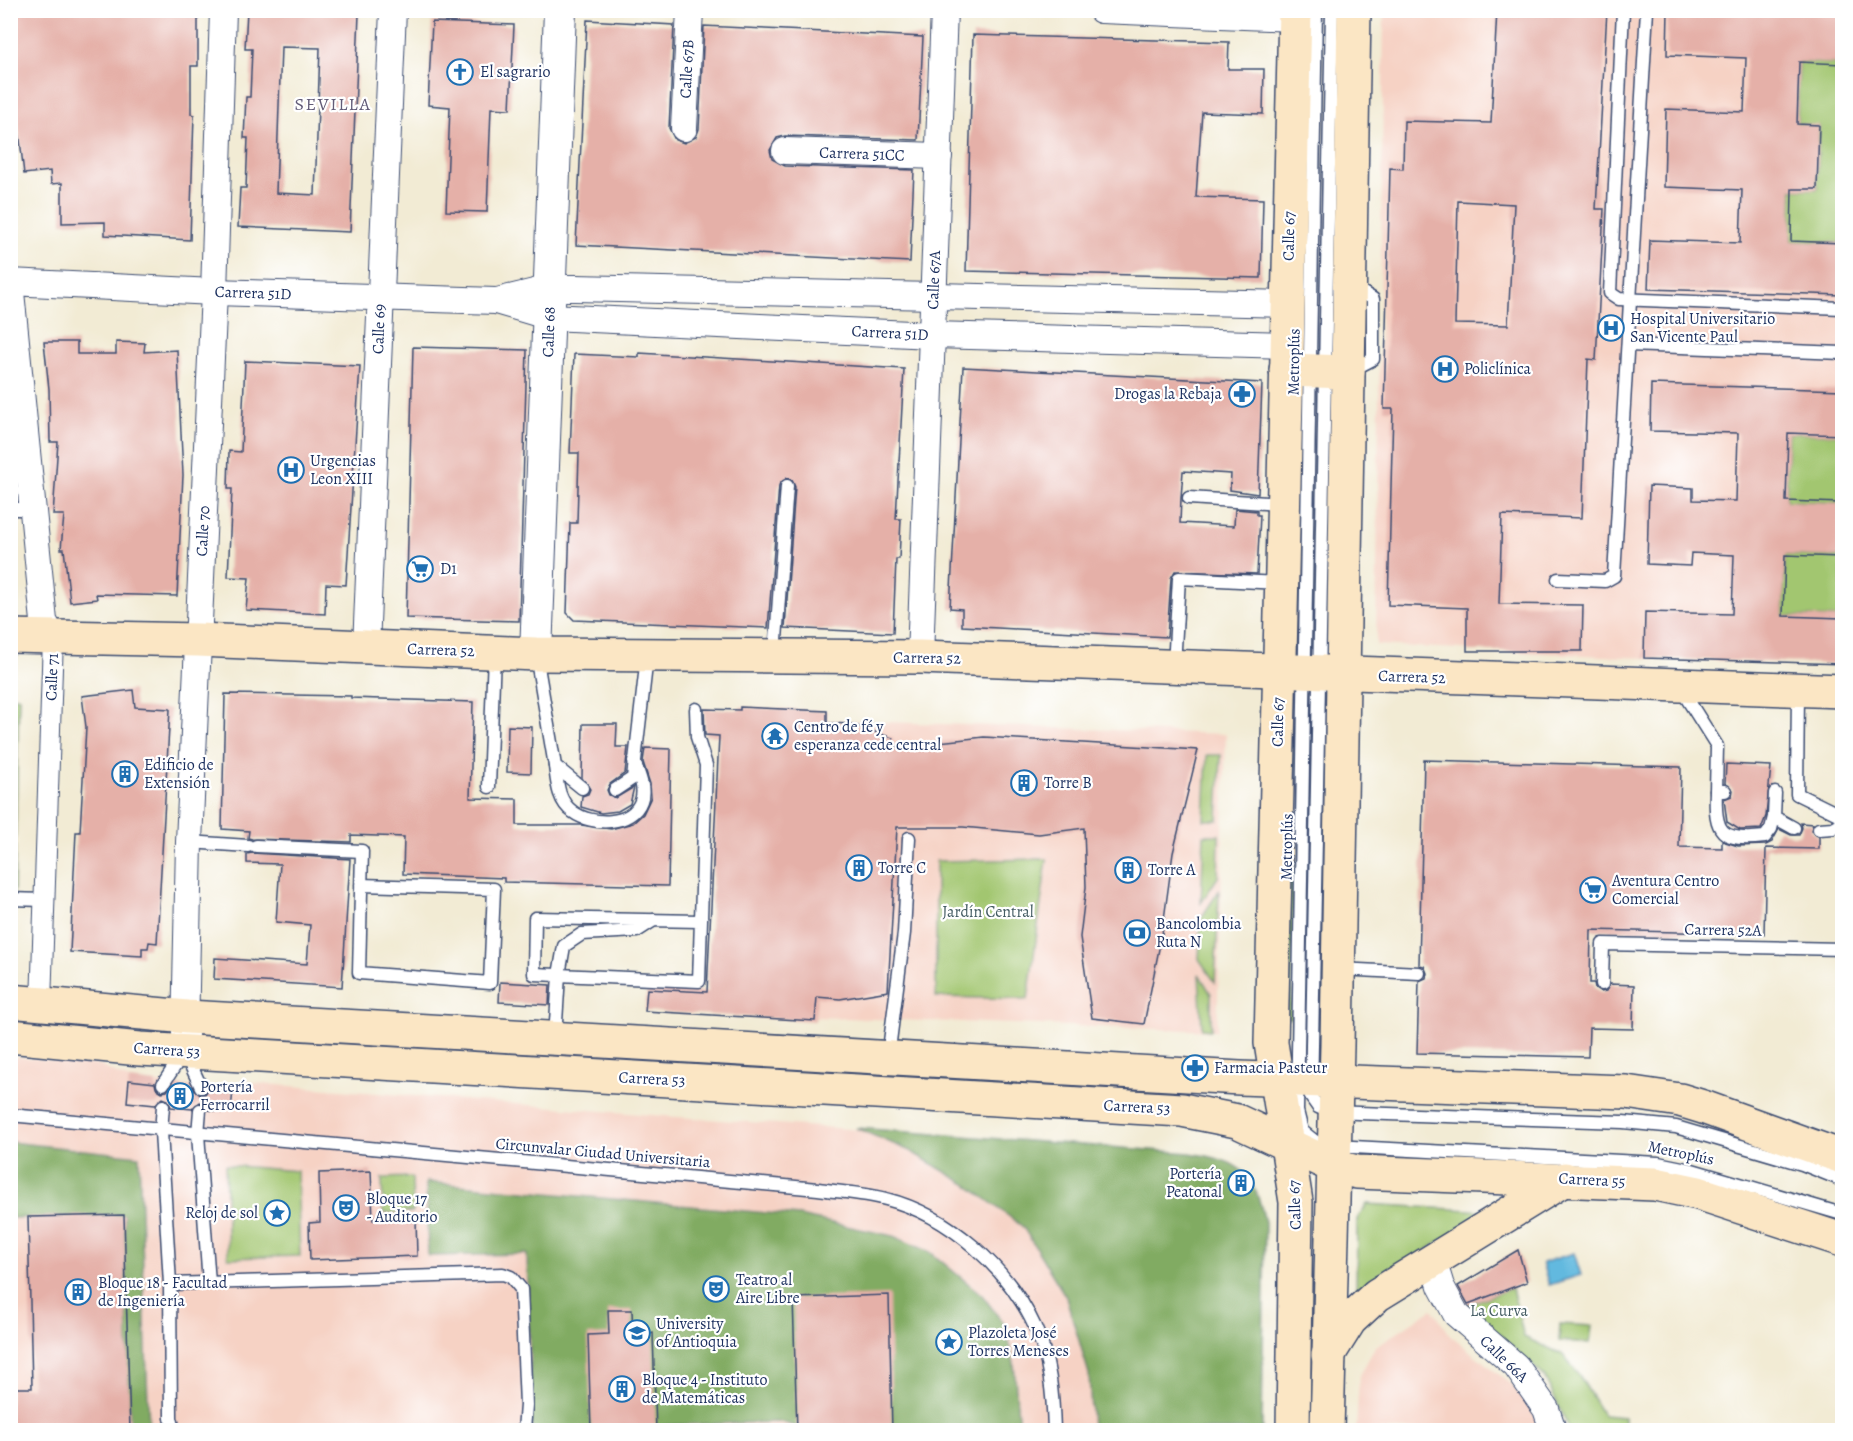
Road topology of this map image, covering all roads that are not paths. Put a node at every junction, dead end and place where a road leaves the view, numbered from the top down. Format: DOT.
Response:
graph roads {
  1 [pos="223,10"];
  2 [pos="393,10"];
  3 [pos="560,10"];
  4 [pos="690,10"];
  5 [pos="944,10"];
  6 [pos="1101,10"];
  7 [pos="1332,10"];
  8 [pos="1354,10"];
  9 [pos="1623,10"];
  10 [pos="1647,10"];
  11 [pos="1302,13"];
  12 [pos="684,128"];
  13 [pos="785,151"];
  14 [pos="939,156"];
  15 [pos="10,282"];
  16 [pos="214,292"];
  17 [pos="934,296"];
  18 [pos="381,297"];
  19 [pos="1630,299"];
  20 [pos="550,302"];
  21 [pos="1288,304"];
  22 [pos="1842,308"];
  23 [pos="932,335"];
  24 [pos="1628,345"];
  25 [pos="1842,353"];
  26 [pos="1311,366"];
  27 [pos="788,486"];
  28 [pos="1189,498"];
  29 [pos="1283,504"];
  30 [pos="22,509"];
  31 [pos="1558,579"];
  32 [pos="1282,583"];
  33 [pos="10,636"];
  34 [pos="54,638"];
  35 [pos="198,640"];
  36 [pos="366,647"];
  37 [pos="494,652"];
  38 [pos="536,654"];
  39 [pos="648,655"];
  40 [pos="775,656"];
  41 [pos="920,657"];
  42 [pos="1174,667"];
  43 [pos="1312,673"];
  44 [pos="1679,686"];
  45 [pos="1798,690"];
  46 [pos="1842,691"];
  47 [pos="696,709"];
  48 [pos="634,761"];
  49 [pos="555,766"];
  50 [pos="489,787"];
  51 [pos="582,788"];
  52 [pos="615,790"];
  53 [pos="1797,794"];
  54 [pos="1842,816"];
  55 [pos="1774,817"];
  56 [pos="1842,823"];
  57 [pos="1794,828"];
  58 [pos="1820,829"];
  59 [pos="909,838"];
  60 [pos="189,842"];
  61 [pos="361,885"];
  62 [pos="10,899"];
  63 [pos="44,900"];
  64 [pos="654,920"];
  65 [pos="700,921"];
  66 [pos="1842,949"];
  67 [pos="1338,969"];
  68 [pos="1419,973"];
  69 [pos="558,975"];
  70 [pos="1602,984"];
  71 [pos="26,1002"];
  72 [pos="187,1017"];
  73 [pos="10,1036"];
  74 [pos="555,1039"];
  75 [pos="184,1052"];
  76 [pos="888,1058"];
  77 [pos="163,1084"];
  78 [pos="1311,1087"];
  79 [pos="201,1088"];
  80 [pos="163,1106"];
  81 [pos="200,1110"];
  82 [pos="10,1115"];
  83 [pos="162,1131"];
  84 [pos="198,1134"];
  85 [pos="1288,1145"];
  86 [pos="1333,1156"];
  87 [pos="1842,1157"];
  88 [pos="1565,1179"];
  89 [pos="1842,1180"];
  90 [pos="1842,1214"];
  91 [pos="1842,1240"];
  92 [pos="1433,1260"];
  93 [pos="209,1283"];
  94 [pos="170,1284"];
  95 [pos="1328,1355"];
  96 [pos="174,1431"];
  97 [pos="524,1431"];
  98 [pos="1054,1431"];
  99 [pos="1293,1431"];
  100 [pos="1327,1431"];
  101 [pos="1553,1431"];
  1 -- 16 [label="street, Calle 70"];
  2 -- 18 [label="street, Calle 69"];
  3 -- 20 [label="street, Calle 68"];
  4 -- 12 [label="street, Calle 67B"];
  5 -- 14 [label="street, Calle 67A"];
  6 -- 11 [label="street"];
  7 -- 26 [label="lane, Metroplús"];
  8 -- 26 [label="main road, Calle 67"];
  9 -- 19 [label="lane"];
  10 -- 19 [label="lane"];
  11 -- 21 [label="main road, Calle 67"];
  11 -- 26 [label="lane, Metroplús"];
  13 -- 14 [label="street, Carrera 51CC"];
  14 -- 17 [label="street, Calle 67A"];
  15 -- 16 [label="street, Carrera 51D"];
  15 -- 30 [label="street, Calle 71"];
  16 -- 18 [label="street, Carrera 51D"];
  16 -- 35 [label="street, Calle 70"];
  17 -- 20 [label="street, Carrera 51D"];
  17 -- 21 [label="street, Carrera 51D"];
  17 -- 23 [label="street, Calle 67A"];
  18 -- 20 [label="street, Carrera 51D"];
  18 -- 36 [label="street, Calle 69"];
  19 -- 22 [label="lane"];
  19 -- 24 [label="lane"];
  20 -- 23 [label="street, Carrera 51D"];
  20 -- 38 [label="street, Calle 68"];
  21 -- 26 [label="main road, Calle 67"];
  23 -- 26 [label="street, Carrera 51D"];
  23 -- 41 [label="street, Calle 67A"];
  24 -- 25 [label="lane"];
  24 -- 31 [label="lane"];
  26 -- 29 [label="main road, Calle 67"];
  26 -- 43 [label="main road, Calle 67"];
  27 -- 40 [label="lane"];
  28 -- 29 [label="lane"];
  29 -- 32 [label="main road, Calle 67"];
  30 -- 34 [label="street, Calle 71"];
  32 -- 42 [label="lane"];
  32 -- 43 [label="main road, Calle 67"];
  33 -- 34 [label="main road, Carrera 52"];
  34 -- 35 [label="main road, Carrera 52"];
  34 -- 63 [label="street, Calle 71"];
  35 -- 36 [label="main road, Carrera 52"];
  35 -- 60 [label="street, Calle 70"];
  36 -- 37 [label="main road, Carrera 52"];
  37 -- 38 [label="main road, Carrera 52"];
  37 -- 50 [label="lane"];
  38 -- 39 [label="main road, Carrera 52"];
  38 -- 49 [label="lane"];
  39 -- 40 [label="main road, Carrera 52"];
  39 -- 48 [label="lane"];
  40 -- 41 [label="main road, Carrera 52"];
  41 -- 42 [label="main road, Carrera 52"];
  42 -- 43 [label="main road, Carrera 52"];
  43 -- 44 [label="main road, Carrera 52"];
  43 -- 67 [label="main road, Calle 67"];
  43 -- 78 [label="main road, Calle 67"];
  44 -- 45 [label="main road, Carrera 52"];
  44 -- 55 [label="lane"];
  45 -- 46 [label="main road, Carrera 52"];
  45 -- 53 [label="lane"];
  47 -- 65 [label="lane"];
  48 -- 49 [label="lane"];
  48 -- 52 [label="lane"];
  49 -- 51 [label="lane"];
  53 -- 54 [label="lane"];
  53 -- 55 [label="lane"];
  55 -- 57 [label="lane"];
  56 -- 58 [label="lane"];
  59 -- 76 [label="lane"];
  60 -- 61 [label="lane"];
  60 -- 72 [label="street, Calle 70"];
  61 -- 61 [label="lane"];
  62 -- 63 [label="lane"];
  63 -- 71 [label="street, Calle 71"];
  64 -- 65 [label="lane"];
  64 -- 69 [label="lane"];
  64 -- 69 [label="lane"];
  65 -- 69 [label="lane"];
  66 -- 70 [label="lane, Carrera 52A"];
  67 -- 68 [label="lane"];
  67 -- 78 [label="main road, Calle 67"];
  69 -- 74 [label="lane"];
  71 -- 72 [label="main road, Carrera 53"];
  72 -- 74 [label="main road, Carrera 53"];
  72 -- 75 [label="street, Calle 70"];
  73 -- 75 [label="main road, Carrera 53"];
  74 -- 76 [label="main road, Carrera 53"];
  75 -- 77 [label="lane"];
  75 -- 79 [label="lane"];
  75 -- 85 [label="main road, Carrera 53"];
  76 -- 78 [label="main road, Carrera 53"];
  78 -- 85 [label="main road, Calle 67"];
  78 -- 86 [label="main road, Calle 67"];
  78 -- 86 [label="lane, Metroplús"];
  78 -- 87 [label="main road"];
  78 -- 89 [label="lane, Metroplús"];
  80 -- 83 [label="lane"];
  81 -- 84 [label="lane"];
  82 -- 83 [label="lane, Circunvalar Ciudad Universitaria"];
  83 -- 84 [label="lane, Circunvalar Ciudad Universitaria"];
  83 -- 94 [label="lane"];
  84 -- 93 [label="lane"];
  84 -- 98 [label="lane, Circunvalar Ciudad Universitaria"];
  85 -- 86 [label="main road, Carrera 53"];
  85 -- 99 [label="main road, Calle 67"];
  86 -- 88 [label="main road, Carrera 55"];
  86 -- 90 [label="lane, Metroplús"];
  86 -- 95 [label="main road, Calle 67"];
  88 -- 91 [label="main road, Carrera 55"];
  88 -- 92 [label="main road"];
  92 -- 95 [label="main road"];
  92 -- 101 [label="street, Calle 66A"];
  93 -- 94 [label="lane"];
  93 -- 97 [label="lane"];
  94 -- 96 [label="lane"];
  95 -- 100 [label="main road, Calle 67"];
}
